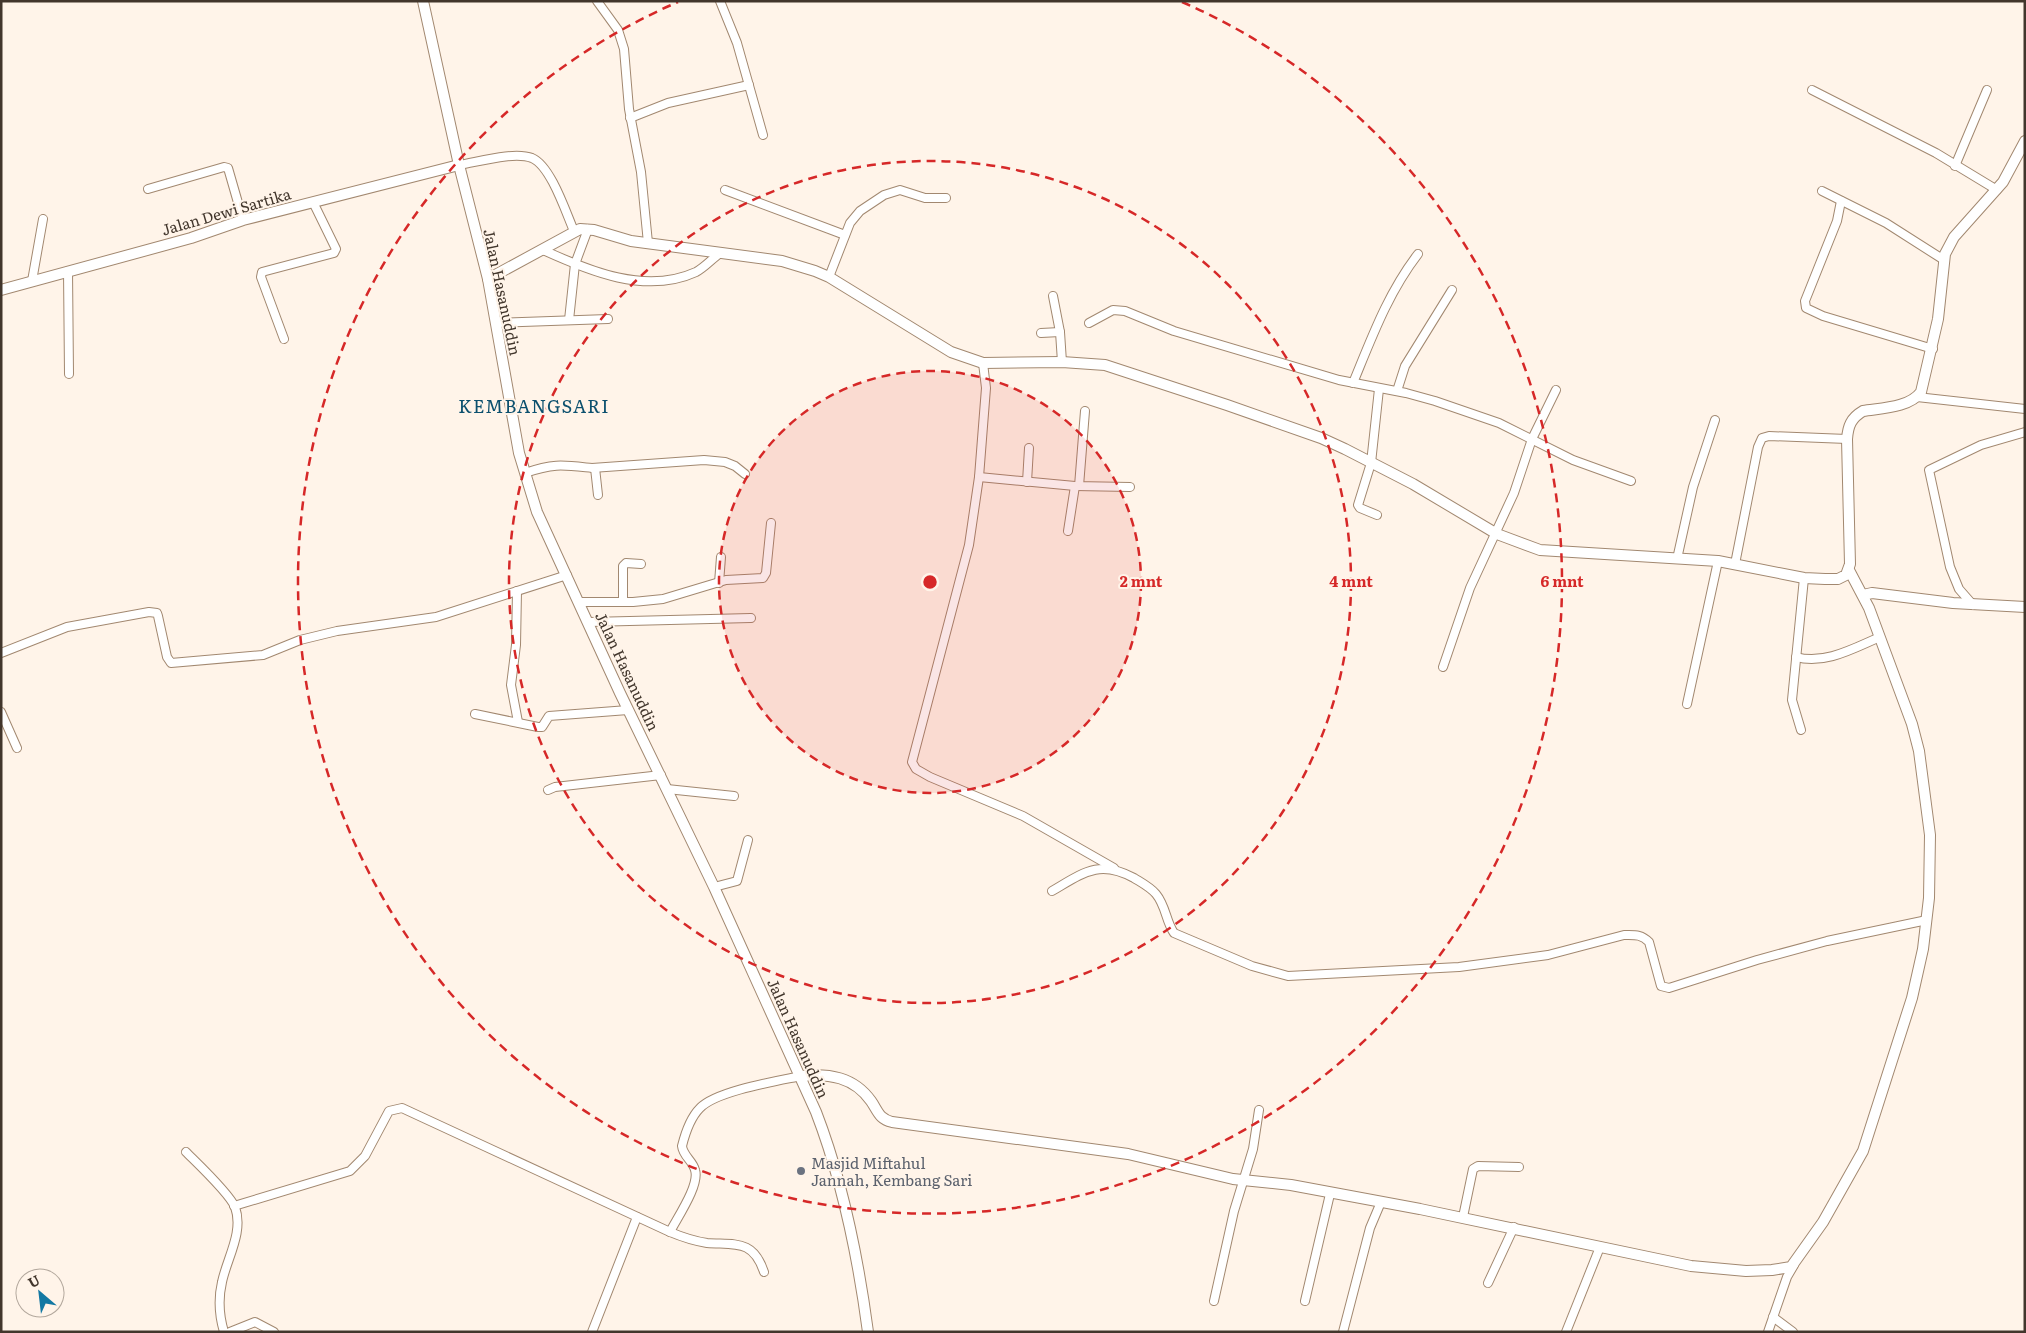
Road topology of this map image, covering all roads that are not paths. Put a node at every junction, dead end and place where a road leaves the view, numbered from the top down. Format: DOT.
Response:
graph roads {
  1 [pos="423,1"];
  2 [pos="597,1"];
  3 [pos="720,1"];
  4 [pos="749,85"];
  5 [pos="1812,90"];
  6 [pos="1987,90"];
  7 [pos="630,118"];
  8 [pos="763,135"];
  9 [pos="2025,141"];
  10 [pos="460,166"];
  11 [pos="1955,166"];
  12 [pos="148,189"];
  13 [pos="726,190"];
  14 [pos="1997,190"];
  15 [pos="1822,192"];
  16 [pos="946,198"];
  17 [pos="1841,201"];
  18 [pos="313,202"];
  19 [pos="43,219"];
  20 [pos="243,220"];
  21 [pos="588,229"];
  22 [pos="574,231"];
  23 [pos="845,235"];
  24 [pos="648,243"];
  25 [pos="543,250"];
  26 [pos="720,253"];
  27 [pos="1418,254"];
  28 [pos="1944,260"];
  29 [pos="575,264"];
  30 [pos="68,271"];
  31 [pos="829,277"];
  32 [pos="488,279"];
  33 [pos="32,281"];
  34 [pos="1,290"];
  35 [pos="1452,290"];
  36 [pos="1052,296"];
  37 [pos="608,319"];
  38 [pos="569,320"];
  39 [pos="496,323"];
  40 [pos="1090,323"];
  41 [pos="1060,332"];
  42 [pos="1041,333"];
  43 [pos="284,339"];
  44 [pos="1933,349"];
  45 [pos="1062,362"];
  46 [pos="983,364"];
  47 [pos="69,374"];
  48 [pos="1353,383"];
  49 [pos="1379,389"];
  50 [pos="1556,390"];
  51 [pos="1397,391"];
  52 [pos="1917,397"];
  53 [pos="2025,409"];
  54 [pos="1085,411"];
  55 [pos="1715,420"];
  56 [pos="2025,432"];
  57 [pos="1847,439"];
  58 [pos="1532,440"];
  59 [pos="1029,448"];
  60 [pos="1372,463"];
  61 [pos="595,468"];
  62 [pos="525,473"];
  63 [pos="744,474"];
  64 [pos="979,477"];
  65 [pos="1631,481"];
  66 [pos="1027,482"];
  67 [pos="1077,486"];
  68 [pos="1130,487"];
  69 [pos="598,495"];
  70 [pos="1377,514"];
  71 [pos="771,523"];
  72 [pos="1068,531"];
  73 [pos="1494,532"];
  74 [pos="721,557"];
  75 [pos="1676,558"];
  76 [pos="1718,561"];
  77 [pos="641,564"];
  78 [pos="1736,564"];
  79 [pos="1850,570"];
  80 [pos="567,575"];
  81 [pos="1804,578"];
  82 [pos="719,583"];
  83 [pos="517,591"];
  84 [pos="1863,595"];
  85 [pos="579,602"];
  86 [pos="623,602"];
  87 [pos="1973,605"];
  88 [pos="2025,607"];
  89 [pos="751,618"];
  90 [pos="589,622"];
  91 [pos="1880,637"];
  92 [pos="1,653"];
  93 [pos="1796,657"];
  94 [pos="1443,667"];
  95 [pos="1687,704"];
  96 [pos="628,710"];
  97 [pos="1,712"];
  98 [pos="475,714"];
  99 [pos="518,722"];
  100 [pos="1801,730"];
  101 [pos="17,748"];
  102 [pos="661,775"];
  103 [pos="667,789"];
  104 [pos="548,790"];
  105 [pos="734,796"];
  106 [pos="748,840"];
  107 [pos="1114,868"];
  108 [pos="716,890"];
  109 [pos="1052,891"];
  110 [pos="1928,920"];
  111 [pos="802,1076"];
  112 [pos="1259,1110"];
  113 [pos="186,1152"];
  114 [pos="1519,1168"];
  115 [pos="1244,1180"];
  116 [pos="1330,1194"];
  117 [pos="1381,1202"];
  118 [pos="234,1206"];
  119 [pos="637,1217"];
  120 [pos="1463,1217"];
  121 [pos="1514,1228"];
  122 [pos="670,1232"];
  123 [pos="1600,1247"];
  124 [pos="1794,1265"];
  125 [pos="764,1272"];
  126 [pos="1488,1283"];
  127 [pos="1214,1301"];
  128 [pos="1305,1301"];
  129 [pos="1773,1316"];
  130 [pos="224,1332"];
  131 [pos="230,1332"];
  132 [pos="274,1332"];
  133 [pos="592,1332"];
  134 [pos="868,1332"];
  135 [pos="1342,1332"];
  136 [pos="1566,1332"];
  137 [pos="1768,1332"];
  138 [pos="1793,1332"];
  1 -- 10 [label="street, Jalan Hasanuddin"];
  2 -- 7 [label="street"];
  3 -- 4 [label="street"];
  4 -- 7 [label="street"];
  4 -- 8 [label="street"];
  5 -- 11 [label="street"];
  6 -- 11 [label="street"];
  7 -- 24 [label="street"];
  9 -- 14 [label="street"];
  10 -- 18 [label="street, Jalan Dewi Sartika"];
  10 -- 22 [label="street"];
  10 -- 32 [label="street, Jalan Hasanuddin"];
  11 -- 14 [label="street"];
  12 -- 20 [label="street"];
  13 -- 23 [label="street"];
  14 -- 28 [label="street"];
  15 -- 17 [label="street"];
  16 -- 23 [label="street"];
  17 -- 28 [label="street"];
  17 -- 44 [label="street"];
  18 -- 20 [label="street, Jalan Dewi Sartika"];
  18 -- 43 [label="street"];
  19 -- 33 [label="street"];
  20 -- 30 [label="street, Jalan Dewi Sartika"];
  21 -- 22 [label="street"];
  21 -- 24 [label="street"];
  21 -- 29 [label="street"];
  22 -- 25 [label="street"];
  23 -- 31 [label="street"];
  24 -- 26 [label="street"];
  25 -- 29 [label="street"];
  25 -- 32 [label="street"];
  26 -- 29 [label="street"];
  26 -- 31 [label="street"];
  27 -- 48 [label="street"];
  28 -- 44 [label="street"];
  29 -- 38 [label="street"];
  30 -- 33 [label="street, Jalan Dewi Sartika"];
  30 -- 47 [label="street"];
  31 -- 46 [label="street"];
  32 -- 39 [label="street, Jalan Hasanuddin"];
  33 -- 34 [label="street, Jalan Dewi Sartika"];
  35 -- 51 [label="street"];
  36 -- 41 [label="street"];
  37 -- 38 [label="street"];
  38 -- 39 [label="street"];
  39 -- 62 [label="street, Jalan Hasanuddin"];
  40 -- 48 [label="street"];
  41 -- 42 [label="street"];
  41 -- 45 [label="street"];
  44 -- 52 [label="street"];
  45 -- 46 [label="street"];
  45 -- 60 [label="street"];
  46 -- 64 [label="street"];
  48 -- 49 [label="street"];
  49 -- 51 [label="street"];
  49 -- 60 [label="street"];
  50 -- 58 [label="street"];
  51 -- 58 [label="street"];
  52 -- 53 [label="street"];
  52 -- 57 [label="street"];
  54 -- 67 [label="street"];
  55 -- 75 [label="street"];
  56 -- 87 [label="street"];
  57 -- 78 [label="street"];
  57 -- 79 [label="street"];
  58 -- 65 [label="street"];
  58 -- 73 [label="street"];
  59 -- 66 [label="street"];
  60 -- 70 [label="street"];
  60 -- 73 [label="street"];
  61 -- 62 [label="street"];
  61 -- 63 [label="street"];
  61 -- 69 [label="street"];
  62 -- 80 [label="street, Jalan Hasanuddin"];
  64 -- 66 [label="street"];
  64 -- 107 [label="street"];
  66 -- 67 [label="street"];
  67 -- 68 [label="street"];
  67 -- 72 [label="street"];
  71 -- 82 [label="street"];
  73 -- 75 [label="street"];
  73 -- 94 [label="street"];
  74 -- 82 [label="street"];
  75 -- 76 [label="street"];
  76 -- 78 [label="street"];
  76 -- 95 [label="street"];
  77 -- 86 [label="street"];
  78 -- 81 [label="street"];
  79 -- 81 [label="street"];
  79 -- 84 [label="street"];
  80 -- 83 [label="street"];
  80 -- 85 [label="street, Jalan Hasanuddin"];
  81 -- 93 [label="street"];
  82 -- 86 [label="street"];
  83 -- 92 [label="street"];
  83 -- 99 [label="street"];
  84 -- 87 [label="street"];
  84 -- 91 [label="street"];
  85 -- 86 [label="street"];
  85 -- 90 [label="street, Jalan Hasanuddin"];
  87 -- 88 [label="street"];
  89 -- 90 [label="street"];
  90 -- 96 [label="street, Jalan Hasanuddin"];
  91 -- 93 [label="street"];
  91 -- 110 [label="street"];
  93 -- 100 [label="street"];
  96 -- 99 [label="street"];
  96 -- 102 [label="street, Jalan Hasanuddin"];
  97 -- 101 [label="street"];
  98 -- 99 [label="street"];
  102 -- 103 [label="street, Jalan Hasanuddin"];
  102 -- 104 [label="street"];
  103 -- 105 [label="street"];
  103 -- 108 [label="street, Jalan Hasanuddin"];
  106 -- 108 [label="street"];
  107 -- 109 [label="street"];
  107 -- 110 [label="street"];
  108 -- 111 [label="street, Jalan Hasanuddin"];
  110 -- 124 [label="street"];
  111 -- 115 [label="street"];
  111 -- 122 [label="street"];
  111 -- 134 [label="street, Jalan Hasanuddin"];
  112 -- 115 [label="street"];
  113 -- 118 [label="street"];
  114 -- 120 [label="street"];
  115 -- 116 [label="street"];
  115 -- 127 [label="street"];
  116 -- 117 [label="street"];
  116 -- 128 [label="street"];
  117 -- 120 [label="street"];
  117 -- 135 [label="street"];
  118 -- 119 [label="street"];
  118 -- 130 [label="street"];
  119 -- 122 [label="street"];
  119 -- 133 [label="street"];
  120 -- 121 [label="street"];
  121 -- 123 [label="street"];
  121 -- 126 [label="street"];
  122 -- 125 [label="street"];
  123 -- 124 [label="street"];
  123 -- 136 [label="street"];
  124 -- 129 [label="street"];
  129 -- 137 [label="street"];
  129 -- 138 [label="street"];
  131 -- 132 [label="street"];
}
